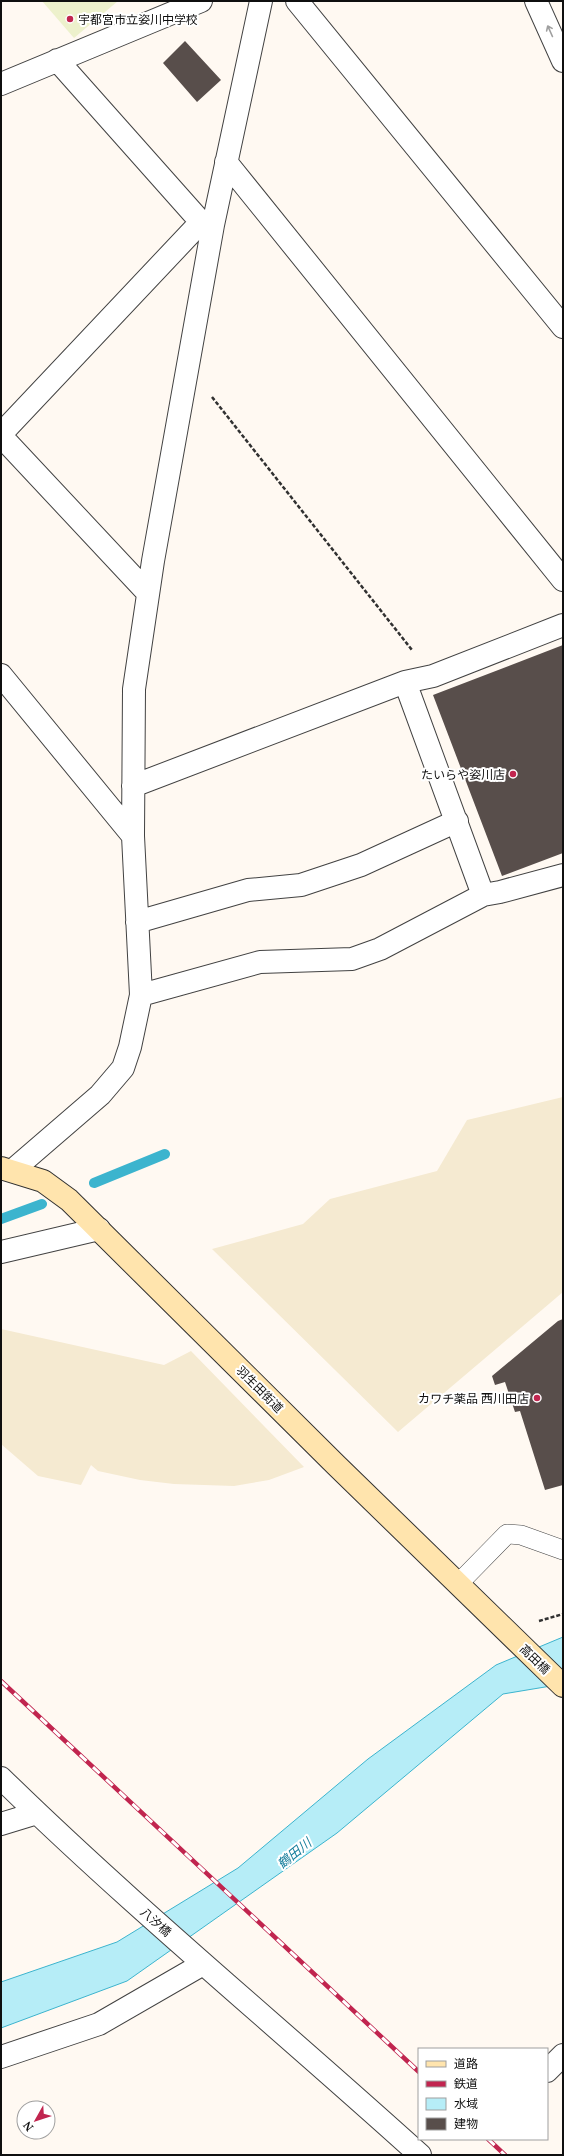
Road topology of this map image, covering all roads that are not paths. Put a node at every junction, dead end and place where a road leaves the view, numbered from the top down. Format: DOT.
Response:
graph roads {
  1 [pos="201,1"];
  2 [pos="261,1"];
  3 [pos="297,1"];
  4 [pos="536,1"];
  5 [pos="57,60"];
  6 [pos="563,61"];
  7 [pos="1,84"];
  8 [pos="226,162"];
  9 [pos="208,217"];
  10 [pos="563,328"];
  11 [pos="1,435"];
  12 [pos="563,580"];
  13 [pos="147,592"];
  14 [pos="563,625"];
  15 [pos="1,675"];
  16 [pos="404,682"];
  17 [pos="133,786"];
  18 [pos="457,821"];
  19 [pos="133,836"];
  20 [pos="563,875"];
  21 [pos="483,895"];
  22 [pos="137,922"];
  23 [pos="141,995"];
  24 [pos="7,1169"];
  25 [pos="99,1229"];
  26 [pos="1,1252"];
  27 [pos="563,1550"];
  28 [pos="458,1584"];
  29 [pos="506,1631"];
  30 [pos="563,1686"];
  31 [pos="1,1778"];
  32 [pos="37,1813"];
  33 [pos="1,1824"];
  34 [pos="196,1958"];
  35 [pos="563,2055"];
  36 [pos="1,2057"];
  37 [pos="548,2070"];
  38 [pos="420,2155"];
  1 -- 5 [label="street"];
  2 -- 8 [label="street"];
  3 -- 10 [label="street"];
  6 -- 4 [label="street, one-way"];
  5 -- 7 [label="street"];
  5 -- 9 [label="street"];
  8 -- 9 [label="street"];
  8 -- 12 [label="street"];
  9 -- 11 [label="street"];
  9 -- 13 [label="street"];
  11 -- 13 [label="street"];
  13 -- 17 [label="street"];
  14 -- 16 [label="street"];
  15 -- 19 [label="street"];
  16 -- 17 [label="street"];
  16 -- 18 [label="street"];
  17 -- 19 [label="street"];
  18 -- 21 [label="street"];
  18 -- 22 [label="street"];
  19 -- 22 [label="street"];
  20 -- 21 [label="street"];
  21 -- 23 [label="street"];
  22 -- 23 [label="street"];
  23 -- 24 [label="street"];
  24 -- 25 [label="main road, 羽生田街道"];
  25 -- 26 [label="street"];
  25 -- 28 [label="main road, 羽生田街道"];
  27 -- 28 [label="lane"];
  28 -- 29 [label="main road, 羽生田街道"];
  29 -- 30 [label="main road, 高田橋"];
  31 -- 32 [label="street, 八汐橋"];
  32 -- 33 [label="street"];
  32 -- 34 [label="street, 八汐橋"];
  34 -- 36 [label="street"];
  34 -- 38 [label="street, 八汐橋"];
  35 -- 37 [label="street"];
}
